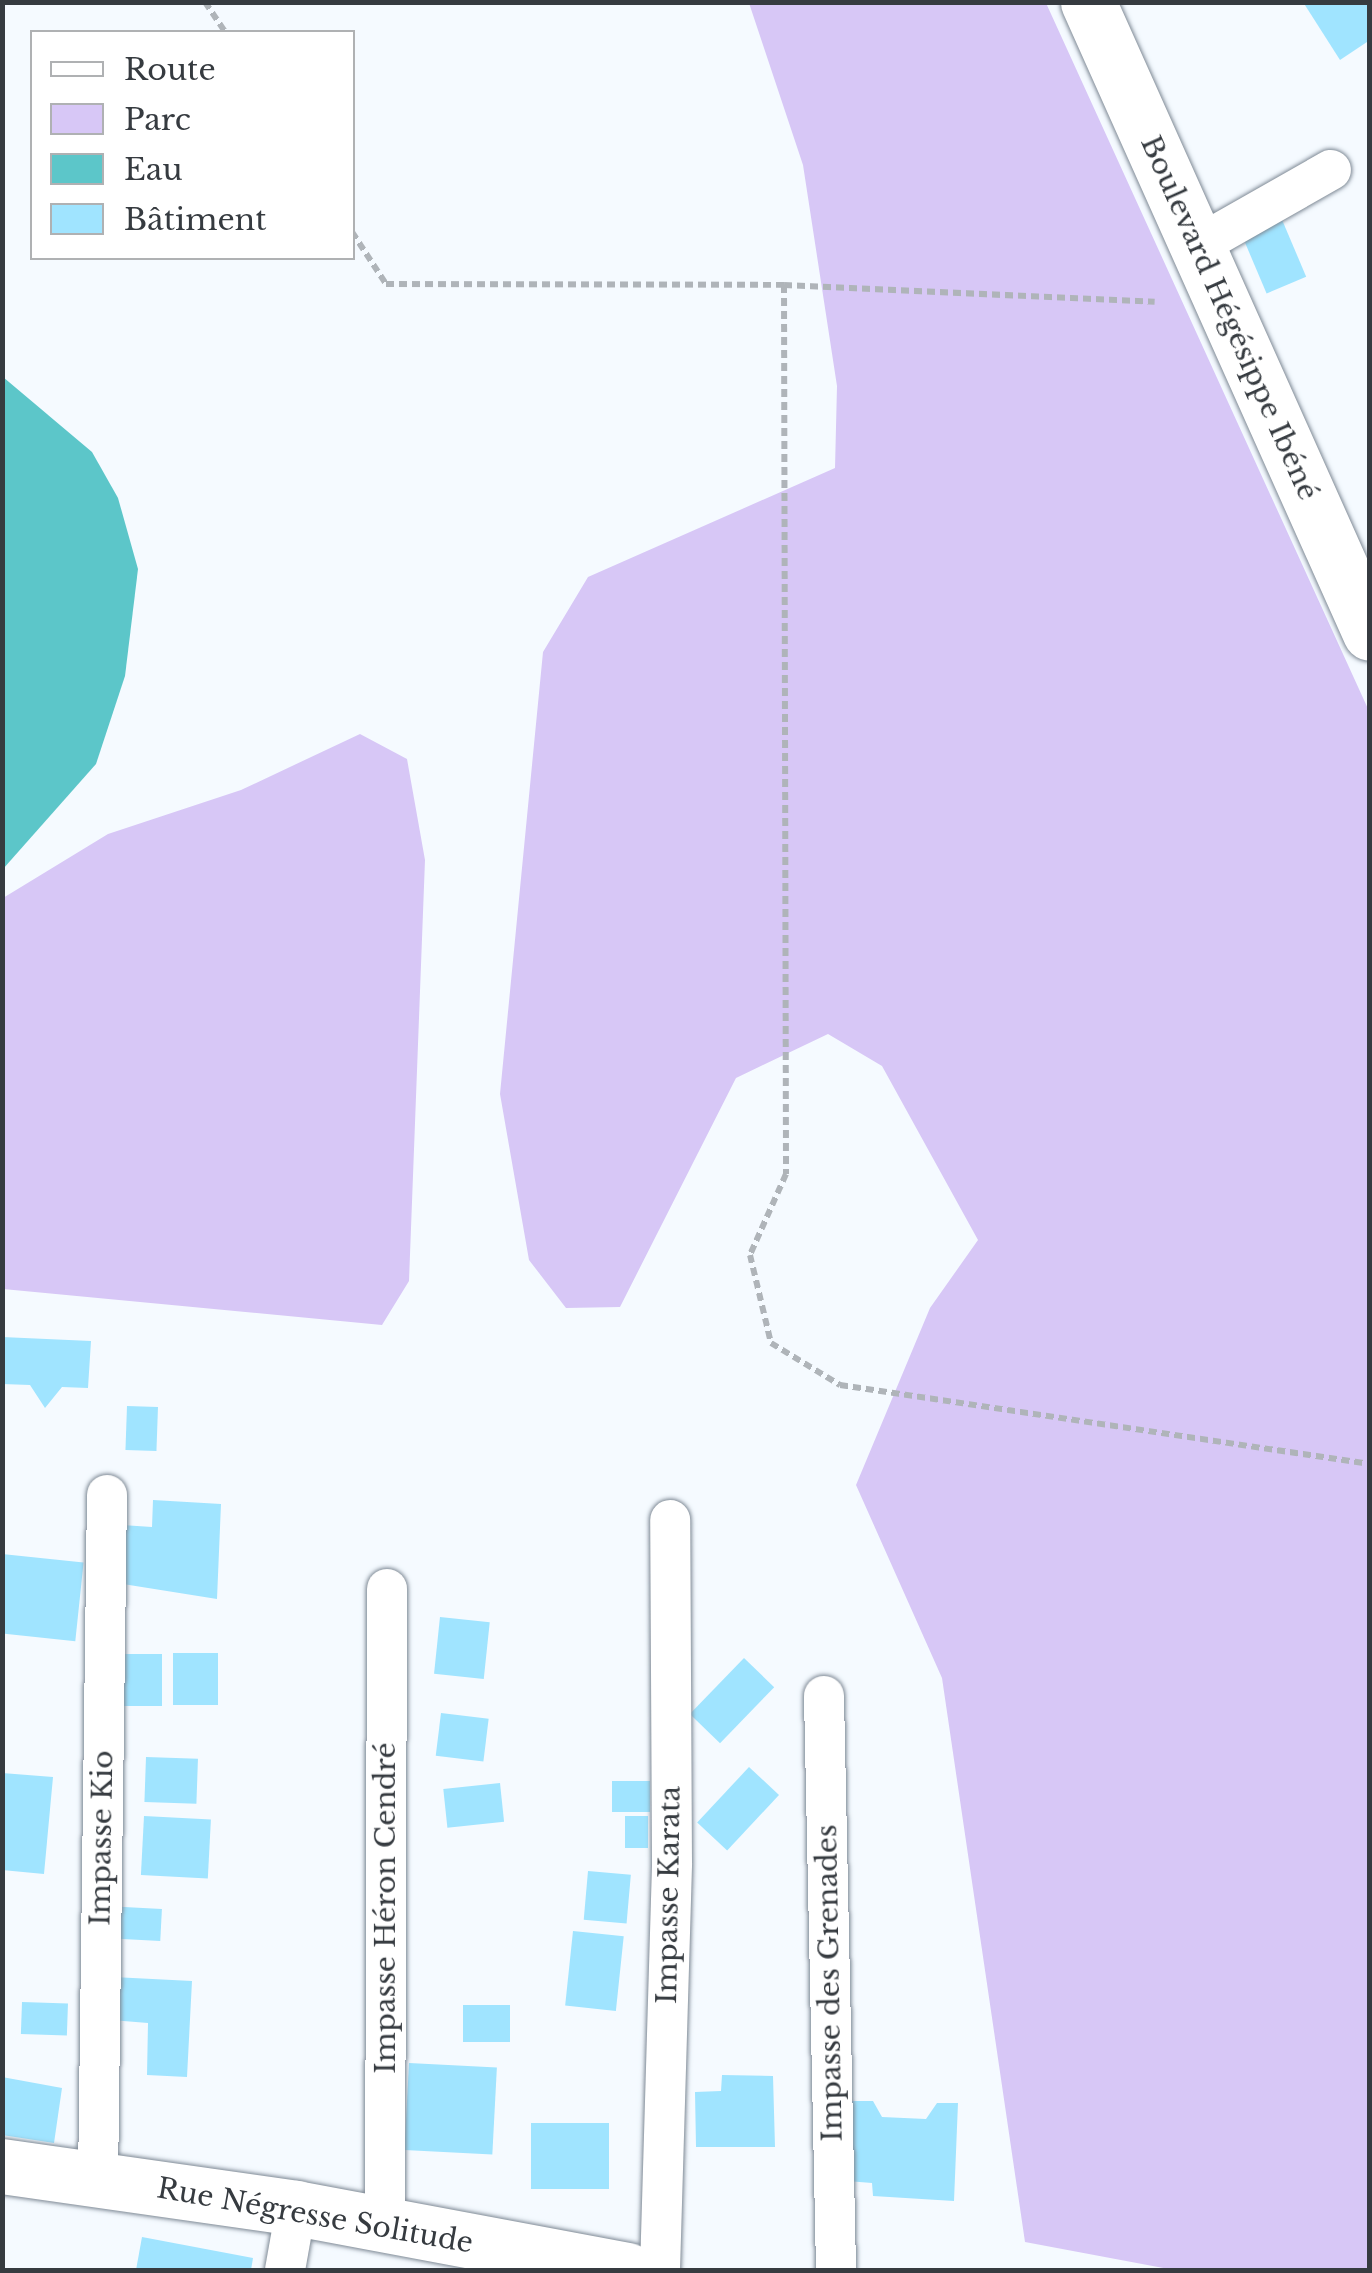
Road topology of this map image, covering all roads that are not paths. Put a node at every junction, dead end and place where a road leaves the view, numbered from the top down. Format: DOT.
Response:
graph roads {
  1 [pos="1088,2"];
  2 [pos="1332,170"];
  3 [pos="1197,246"];
  4 [pos="1370,633"];
  5 [pos="106,1494"];
  6 [pos="670,1520"];
  7 [pos="388,1589"];
  8 [pos="824,1696"];
  9 [pos="2,2166"];
  10 [pos="98,2181"];
  11 [pos="296,2208"];
  12 [pos="385,2227"];
  13 [pos="285,2270"];
  14 [pos="627,2270"];
  15 [pos="660,2270"];
  16 [pos="836,2270"];
  1 -- 3 [label="main road, Boulevard Hégésippe Ibéné"];
  2 -- 3 [label="street"];
  3 -- 4 [label="main road, Boulevard Hégésippe Ibéné"];
  5 -- 10 [label="street, Impasse Kio"];
  6 -- 15 [label="street, Impasse Karata"];
  7 -- 12 [label="street, Impasse Héron Cendré"];
  8 -- 16 [label="street, Impasse des Grenades"];
  9 -- 10 [label="main road, Rue Négresse Solitude"];
  10 -- 11 [label="main road, Rue Négresse Solitude"];
  11 -- 12 [label="main road, Rue Négresse Solitude"];
  11 -- 13 [label="street"];
  12 -- 14 [label="main road, Rue Négresse Solitude"];
}
